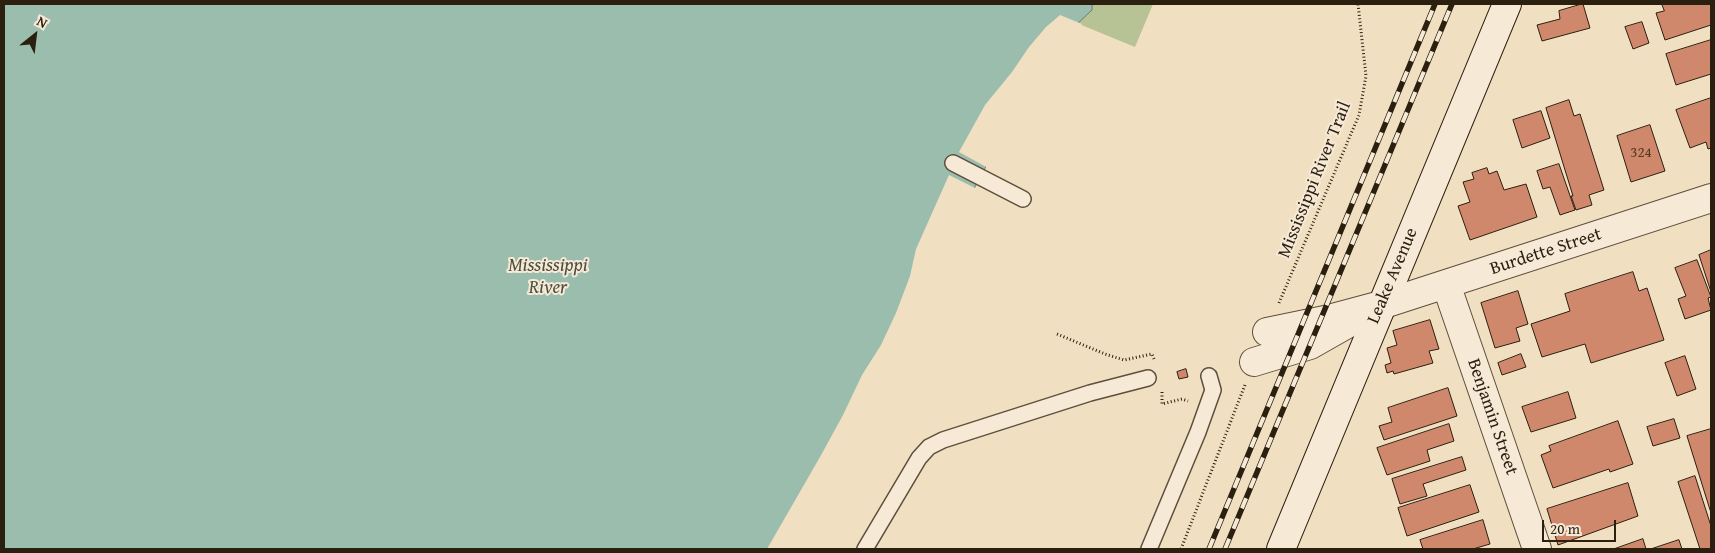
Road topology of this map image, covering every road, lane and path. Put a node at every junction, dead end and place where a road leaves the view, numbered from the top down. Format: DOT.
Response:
graph roads {
  1 [pos="1358,4"];
  2 [pos="1507,4"];
  3 [pos="952,163"];
  4 [pos="1711,198"];
  5 [pos="1023,199"];
  6 [pos="1446,284"];
  7 [pos="1382,305"];
  8 [pos="1267,332"];
  9 [pos="1057,334"];
  10 [pos="1155,362"];
  11 [pos="1254,362"];
  12 [pos="1209,376"];
  13 [pos="1148,378"];
  14 [pos="1162,392"];
  15 [pos="1162,404"];
  16 [pos="865,549"];
  17 [pos="1149,549"];
  18 [pos="1180,549"];
  19 [pos="1281,549"];
  20 [pos="1537,549"];
  1 -- 8 [label="path, Mississippi River Trail"];
  2 -- 7 [label="street, Leake Avenue"];
  3 -- 5 [label="lane"];
  4 -- 6 [label="street, Burdette Street"];
  6 -- 7 [label="street, Burdette Street"];
  6 -- 20 [label="street, Benjamin Street"];
  7 -- 8 [label="street"];
  7 -- 11 [label="street"];
  7 -- 19 [label="street, Leake Avenue"];
  9 -- 10 [label="path"];
  11 -- 18 [label="path"];
  12 -- 17 [label="lane"];
  13 -- 16 [label="lane"];
  14 -- 15 [label="path"];
}
